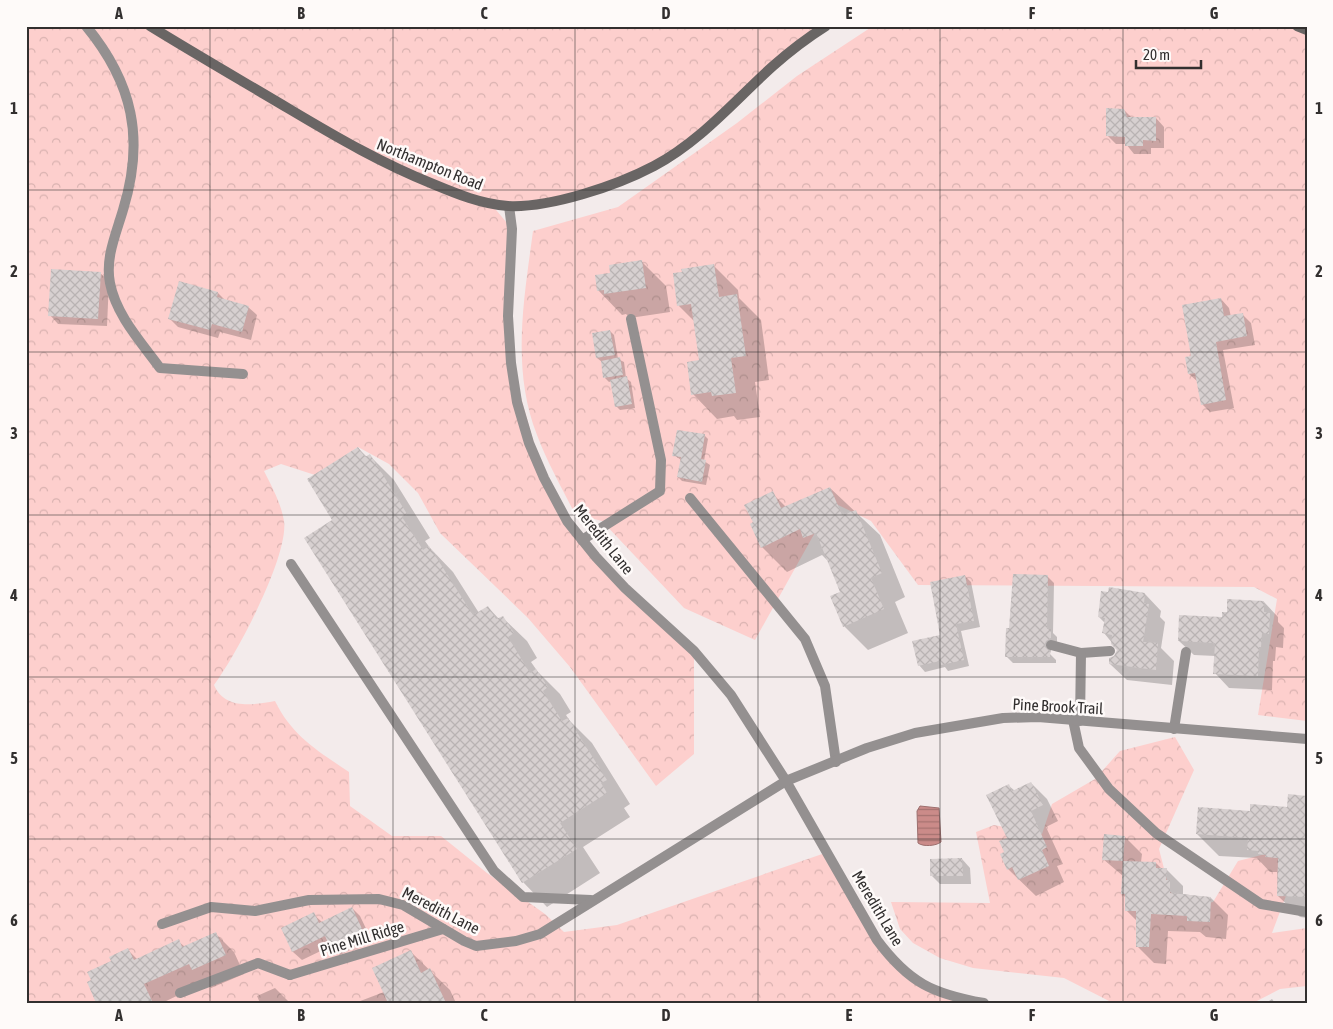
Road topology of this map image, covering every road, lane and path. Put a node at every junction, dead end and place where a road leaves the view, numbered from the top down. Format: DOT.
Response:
graph roads {
  1 [pos="86,26"];
  2 [pos="150,26"];
  3 [pos="826,26"];
  4 [pos="1297,26"];
  5 [pos="1307,30"];
  6 [pos="509,206"];
  7 [pos="631,319"];
  8 [pos="243,374"];
  9 [pos="690,498"];
  10 [pos="582,540"];
  11 [pos="291,564"];
  12 [pos="1050,645"];
  13 [pos="1110,652"];
  14 [pos="1186,652"];
  15 [pos="1081,653"];
  16 [pos="1076,721"];
  17 [pos="1174,729"];
  18 [pos="1307,739"];
  19 [pos="836,762"];
  20 [pos="786,781"];
  21 [pos="591,900"];
  22 [pos="1307,912"];
  23 [pos="162,924"];
  24 [pos="442,929"];
  25 [pos="180,993"];
  26 [pos="984,1003"];
  1 -- 8 [label="street"];
  2 -- 6 [label="street, Northampton Road"];
  3 -- 6 [label="street, Northampton Road"];
  4 -- 5 [label="street"];
  6 -- 10 [label="street, Meredith Lane"];
  7 -- 10 [label="street"];
  9 -- 19 [label="street"];
  10 -- 20 [label="street, Meredith Lane"];
  11 -- 21 [label="street"];
  12 -- 15 [label="street"];
  13 -- 15 [label="street"];
  14 -- 17 [label="street"];
  15 -- 16 [label="street"];
  16 -- 17 [label="street, Pine Brook Trail"];
  16 -- 19 [label="street, Pine Brook Trail"];
  16 -- 22 [label="street"];
  17 -- 18 [label="street, Pine Brook Trail"];
  19 -- 20 [label="street, Pine Brook Trail"];
  20 -- 21 [label="street, Meredith Lane"];
  20 -- 26 [label="street, Meredith Lane"];
  21 -- 24 [label="street, Meredith Lane"];
  23 -- 24 [label="street, Meredith Lane"];
  24 -- 25 [label="street, Pine Mill Ridge"];
}
